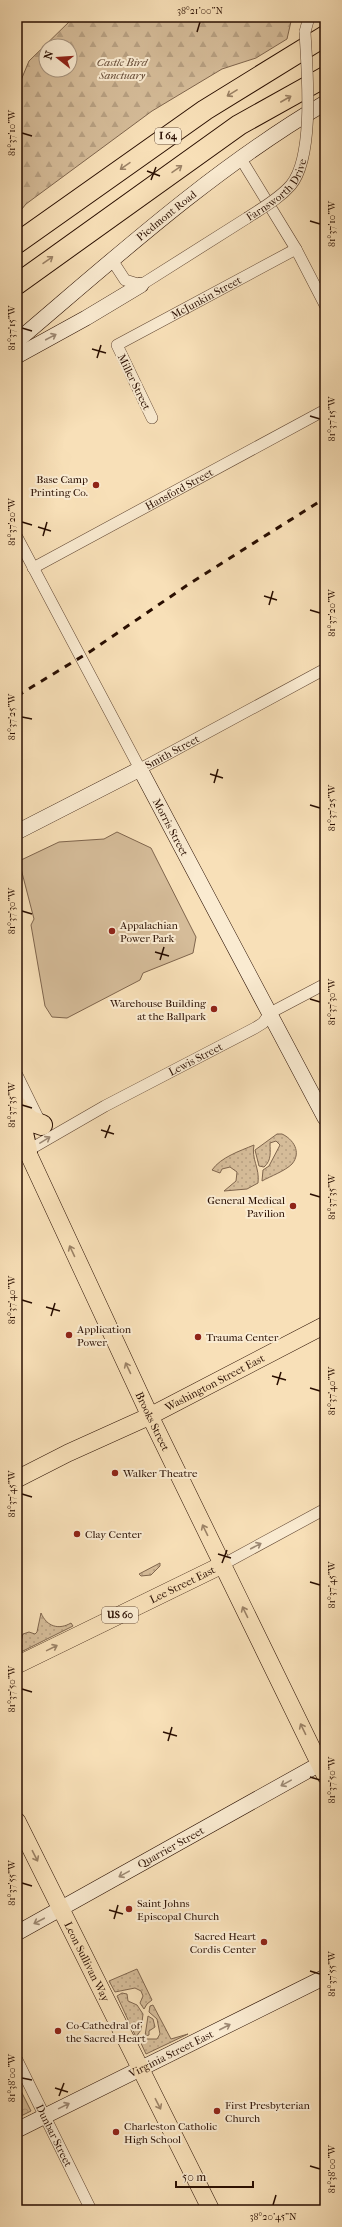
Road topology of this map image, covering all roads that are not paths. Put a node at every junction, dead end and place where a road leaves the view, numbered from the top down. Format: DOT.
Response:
graph roads {
  1 [pos="309,17"];
  2 [pos="325,36"];
  3 [pos="325,76"];
  4 [pos="325,103"];
  5 [pos="242,159"];
  6 [pos="17,244"];
  7 [pos="296,249"];
  8 [pos="112,260"];
  9 [pos="22,280"];
  10 [pos="141,285"];
  11 [pos="325,305"];
  12 [pos="17,341"];
  13 [pos="117,345"];
  14 [pos="17,356"];
  15 [pos="325,410"];
  16 [pos="152,418"];
  17 [pos="17,537"];
  18 [pos="34,568"];
  19 [pos="325,669"];
  20 [pos="140,769"];
  21 [pos="17,832"];
  22 [pos="325,984"];
  23 [pos="270,1013"];
  24 [pos="17,1075"];
  25 [pos="18,1108"];
  26 [pos="325,1118"];
  27 [pos="42,1125"];
  28 [pos="63,1129"];
  29 [pos="17,1131"];
  30 [pos="27,1151"];
  31 [pos="325,1325"];
  32 [pos="150,1416"];
  33 [pos="17,1479"];
  34 [pos="325,1509"];
  35 [pos="222,1565"];
  36 [pos="17,1665"];
  37 [pos="323,1766"];
  38 [pos="17,1821"];
  39 [pos="61,1909"];
  40 [pos="17,1933"];
  41 [pos="325,1977"];
  42 [pos="17,2060"];
  43 [pos="140,2069"];
  44 [pos="44,2116"];
  45 [pos="17,2130"];
  46 [pos="91,2210"];
  47 [pos="211,2210"];
  1 -- 10 [label="street, Farnsworth Drive, bridge"];
  2 -- 6 [label="highway, I 64, one-way"];
  9 -- 3 [label="highway, one-way"];
  4 -- 5 [label="street, Piedmont Road"];
  5 -- 7 [label="street"];
  5 -- 8 [label="street, Piedmont Road"];
  7 -- 11 [label="street"];
  7 -- 13 [label="street, McJunkin Street"];
  8 -- 10 [label="street"];
  8 -- 12 [label="street, Piedmont Road"];
  14 -- 10 [label="street, one-way"];
  13 -- 16 [label="street, Miller Street"];
  15 -- 18 [label="street, Hansford Street"];
  17 -- 18 [label="street, Morris Street"];
  18 -- 20 [label="street, Morris Street"];
  19 -- 20 [label="street, Smith Street"];
  20 -- 21 [label="street, Smith Street"];
  20 -- 23 [label="street, Morris Street"];
  22 -- 23 [label="street, Lewis Street"];
  23 -- 26 [label="street, Morris Street"];
  23 -- 28 [label="street, Lewis Street"];
  24 -- 27 [label="street"];
  25 -- 27 [label="highway"];
  25 -- 30 [label="highway"];
  27 -- 28 [label="street"];
  30 -- 28 [label="street, Lewis Street, one-way"];
  29 -- 30 [label="street"];
  32 -- 30 [label="main road, Brooks Street, one-way"];
  31 -- 32 [label="main road, Washington Street East"];
  32 -- 33 [label="main road, Washington Street East"];
  35 -- 32 [label="main road, Brooks Street, one-way"];
  35 -- 34 [label="street, Lee Street East, one-way"];
  36 -- 35 [label="main road, Lee Street East / US 60, one-way"];
  37 -- 35 [label="main road, Brooks Street, one-way"];
  37 -- 39 [label="street, Quarrier Street, one-way"];
  38 -- 39 [label="main road, Leon Sullivan Way, one-way"];
  39 -- 40 [label="street, Quarrier Street, one-way"];
  39 -- 43 [label="main road, Leon Sullivan Way"];
  43 -- 41 [label="street, Virginia Street East, one-way"];
  42 -- 44 [label="street, Dunbar Street"];
  44 -- 43 [label="street, Virginia Street East, one-way"];
  43 -- 47 [label="main road, Leon Sullivan Way, one-way"];
  44 -- 45 [label="street, Virginia Street East"];
  44 -- 46 [label="street, Dunbar Street"];
}
